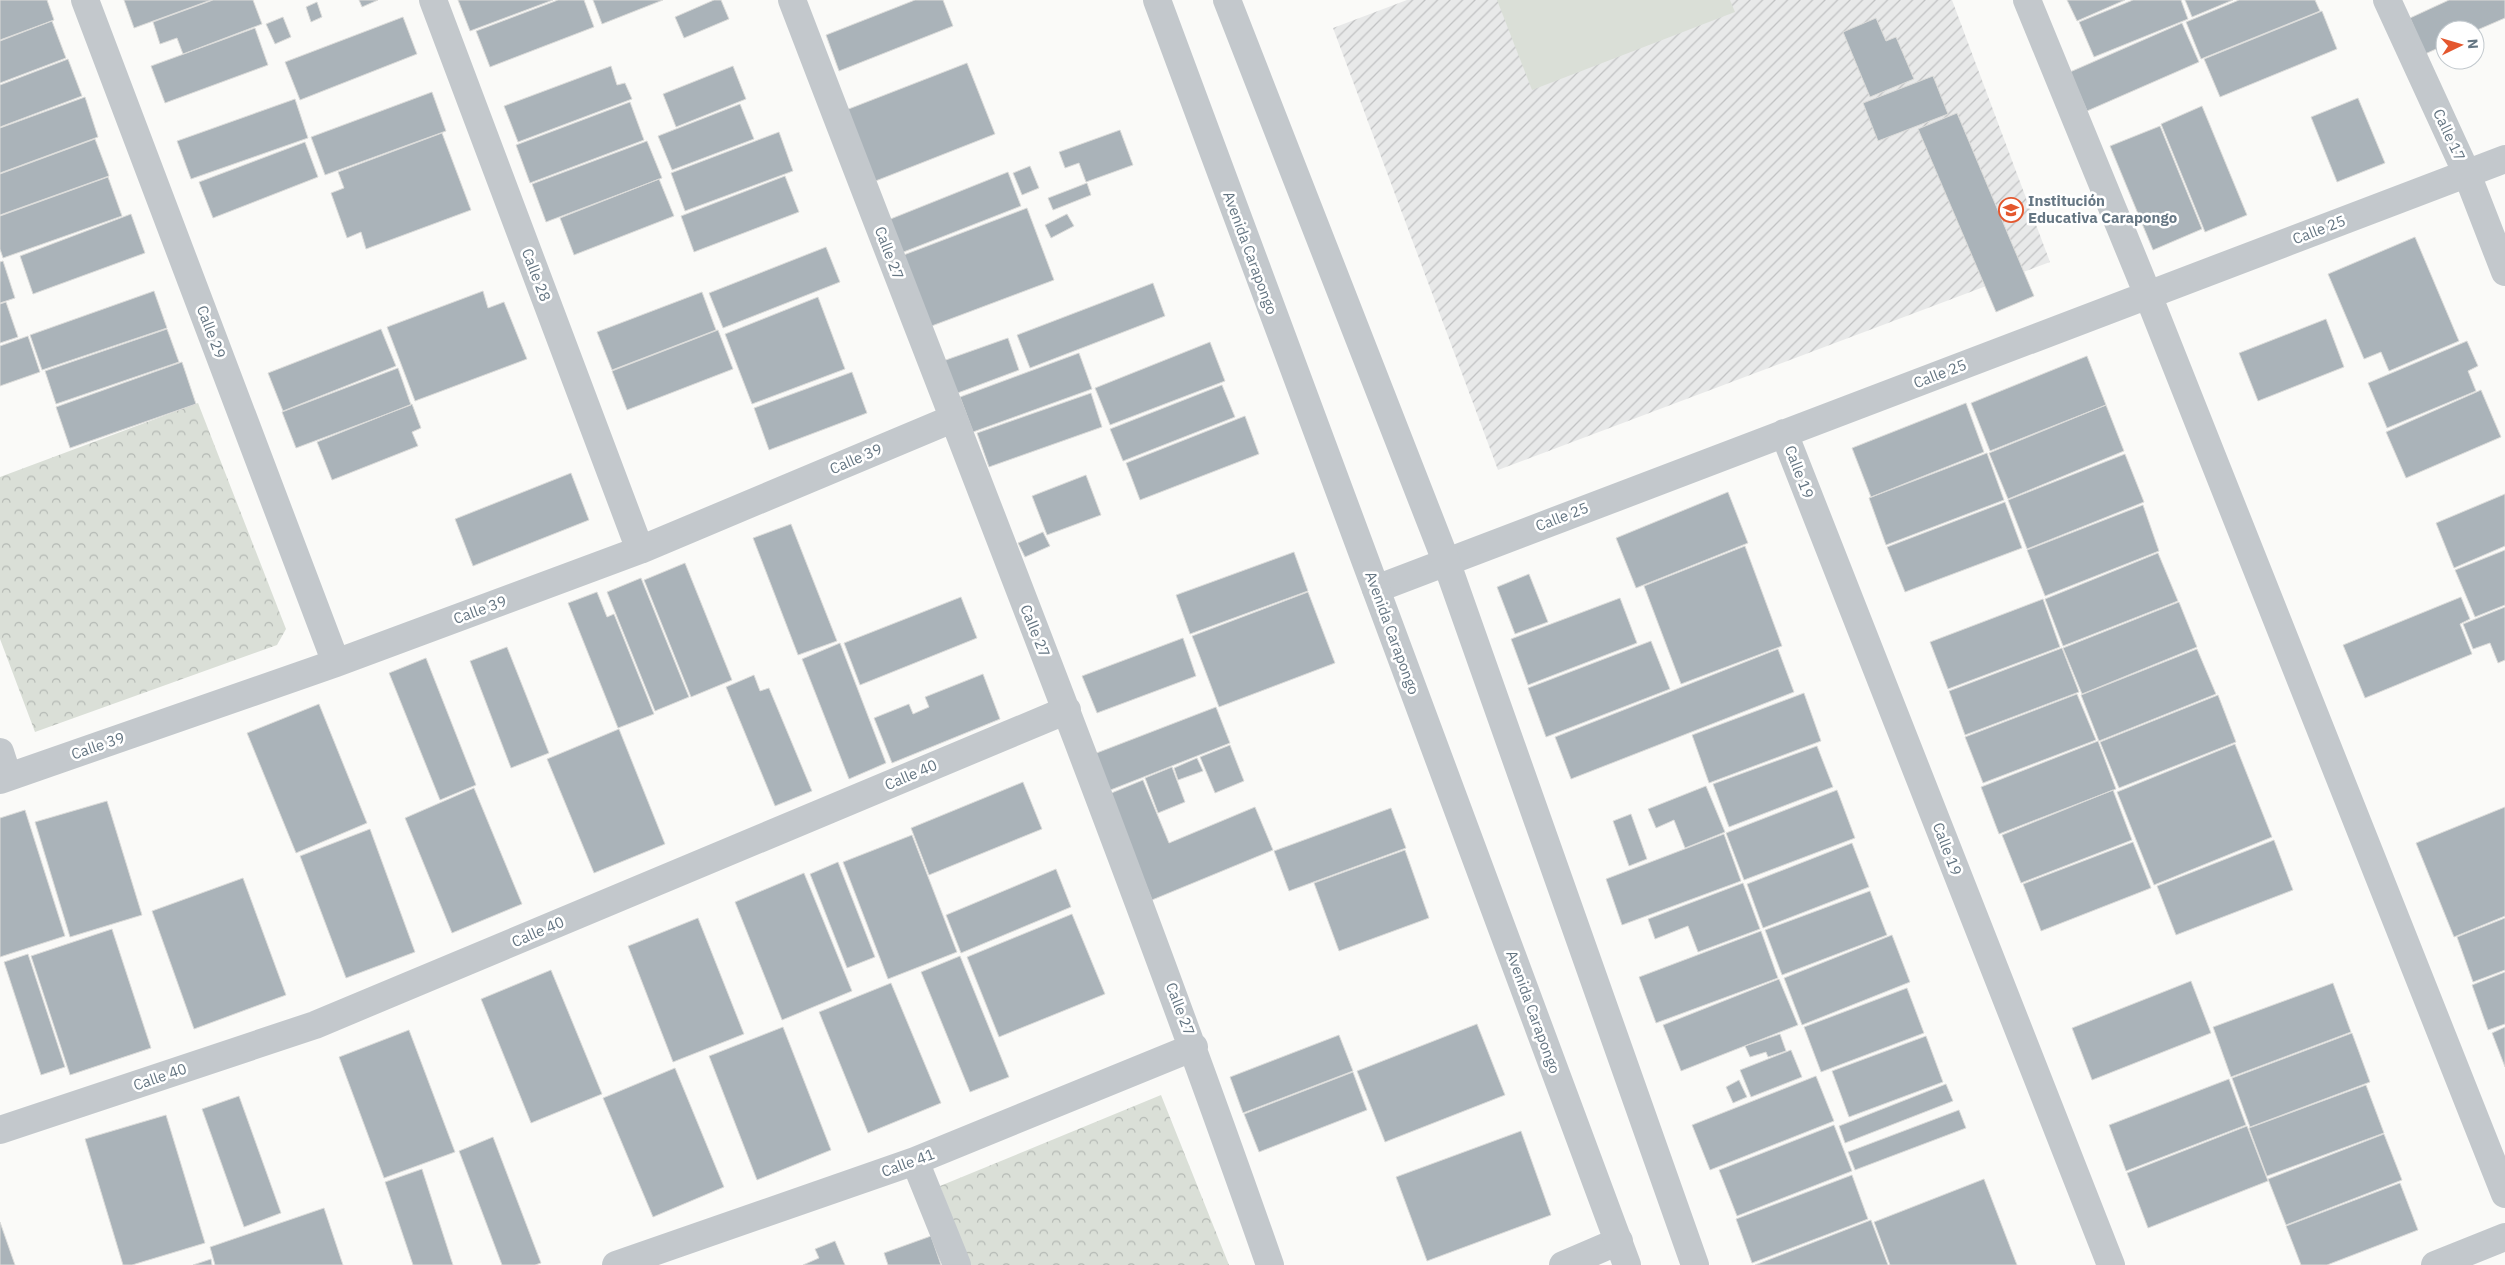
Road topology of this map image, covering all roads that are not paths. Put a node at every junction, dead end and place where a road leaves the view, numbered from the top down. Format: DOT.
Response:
graph roads {
  1 [pos="85,0"];
  2 [pos="433,0"];
  3 [pos="792,0"];
  4 [pos="1157,0"];
  5 [pos="1227,0"];
  6 [pos="2026,0"];
  7 [pos="2387,0"];
  8 [pos="2505,158"];
  9 [pos="2467,174"];
  10 [pos="2505,272"];
  11 [pos="2148,295"];
  12 [pos="952,419"];
  13 [pos="1784,433"];
  14 [pos="640,550"];
  15 [pos="1446,560"];
  16 [pos="1376,588"];
  17 [pos="336,663"];
  18 [pos="1067,710"];
  19 [pos="3,770"];
  20 [pos="1194,1047"];
  21 [pos="0,1130"];
  22 [pos="915,1161"];
  23 [pos="2505,1194"];
  24 [pos="2505,1237"];
  25 [pos="1623,1253"];
  26 [pos="616,1265"];
  27 [pos="957,1265"];
  28 [pos="1270,1265"];
  29 [pos="1563,1265"];
  30 [pos="1694,1265"];
  31 [pos="2111,1265"];
  32 [pos="2435,1265"];
  1 -- 17 [label="street, Calle 29"];
  2 -- 14 [label="street, Calle 28"];
  3 -- 12 [label="street, Calle 27"];
  4 -- 16 [label="street, Avenida Carapongo"];
  5 -- 15 [label="street"];
  6 -- 11 [label="street"];
  7 -- 9 [label="street, Calle 17"];
  8 -- 9 [label="street, Calle 25"];
  9 -- 10 [label="street, Calle 17"];
  9 -- 11 [label="street, Calle 25"];
  11 -- 13 [label="street, Calle 25"];
  11 -- 23 [label="street"];
  12 -- 14 [label="street, Calle 39"];
  12 -- 18 [label="street, Calle 27"];
  13 -- 15 [label="street, Calle 25"];
  13 -- 31 [label="street, Calle 19"];
  14 -- 17 [label="street, Calle 39"];
  15 -- 16 [label="street, Calle 25"];
  15 -- 30 [label="street"];
  16 -- 25 [label="street, Avenida Carapongo"];
  17 -- 19 [label="street, Calle 39"];
  18 -- 20 [label="street, Calle 27"];
  18 -- 21 [label="street, Calle 40"];
  20 -- 22 [label="street, Calle 41"];
  20 -- 28 [label="street, Calle 27"];
  22 -- 26 [label="street, Calle 41"];
  22 -- 27 [label="street"];
  24 -- 32 [label="street"];
  25 -- 29 [label="street"];
}
